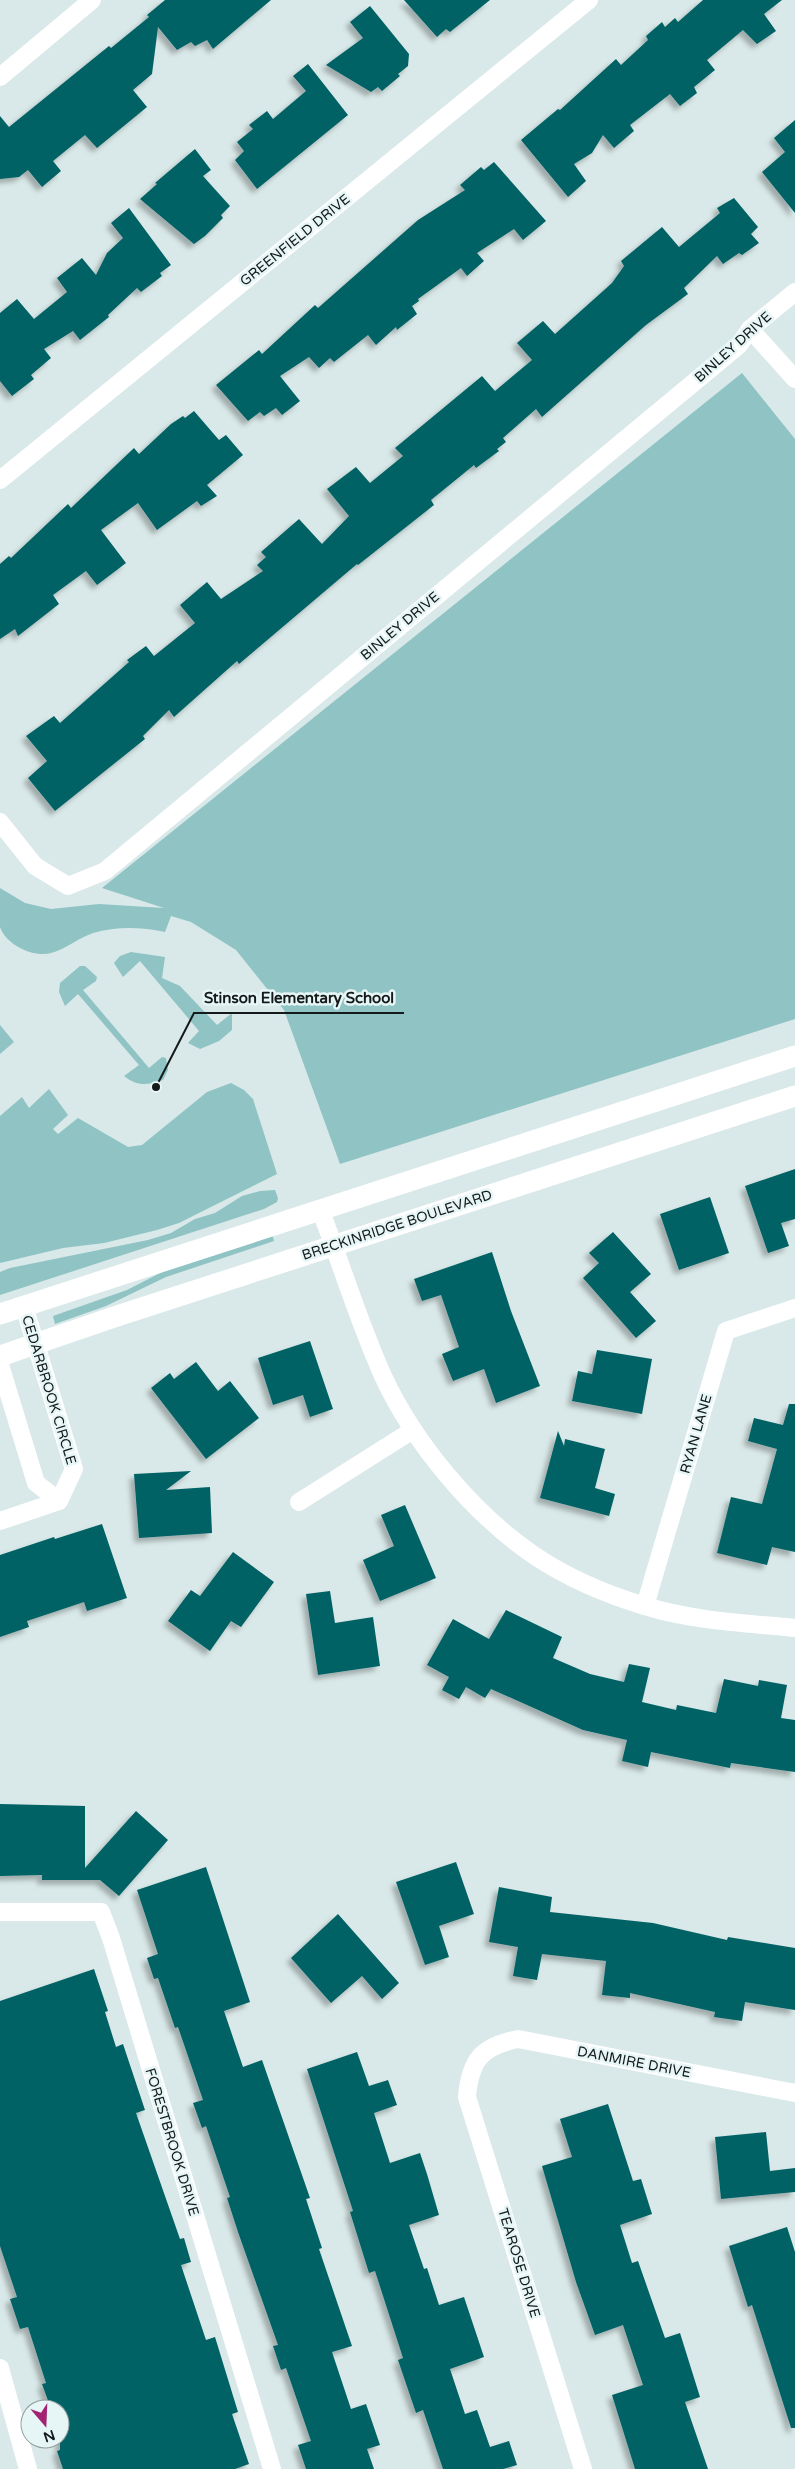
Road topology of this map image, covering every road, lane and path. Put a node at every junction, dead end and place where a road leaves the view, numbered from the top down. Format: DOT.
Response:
graph roads {
  1 [pos="92,0"];
  2 [pos="589,0"];
  3 [pos="0,77"];
  4 [pos="795,292"];
  5 [pos="750,329"];
  6 [pos="795,379"];
  7 [pos="0,480"];
  8 [pos="0,822"];
  9 [pos="795,1056"];
  10 [pos="795,1096"];
  11 [pos="320,1209"];
  12 [pos="334,1246"];
  13 [pos="24,1306"];
  14 [pos="795,1308"];
  15 [pos="0,1314"];
  16 [pos="34,1345"];
  17 [pos="0,1356"];
  18 [pos="0,1365"];
  19 [pos="413,1430"];
  20 [pos="59,1501"];
  21 [pos="299,1502"];
  22 [pos="0,1521"];
  23 [pos="645,1606"];
  24 [pos="795,1628"];
  25 [pos="0,1912"];
  26 [pos="478,2058"];
  27 [pos="795,2093"];
  28 [pos="0,2368"];
  29 [pos="28,2469"];
  30 [pos="272,2469"];
  31 [pos="583,2469"];
  1 -- 3 [label="street"];
  2 -- 7 [label="street, GREENFIELD DRIVE"];
  4 -- 5 [label="street, BINLEY DRIVE"];
  5 -- 6 [label="street"];
  5 -- 8 [label="street, BINLEY DRIVE"];
  9 -- 11 [label="street"];
  10 -- 12 [label="street, BRECKINRIDGE BOULEVARD"];
  11 -- 12 [label="street"];
  11 -- 13 [label="street"];
  12 -- 16 [label="street, BRECKINRIDGE BOULEVARD"];
  12 -- 19 [label="street"];
  13 -- 15 [label="street"];
  13 -- 16 [label="street, CEDARBROOK CIRCLE"];
  14 -- 23 [label="street, RYAN LANE"];
  16 -- 17 [label="street, BRECKINRIDGE BOULEVARD"];
  16 -- 20 [label="street, CEDARBROOK CIRCLE"];
  18 -- 20 [label="street"];
  19 -- 21 [label="street"];
  19 -- 23 [label="street"];
  20 -- 22 [label="street"];
  23 -- 24 [label="street"];
  25 -- 30 [label="street, FORESTBROOK DRIVE"];
  26 -- 27 [label="street, DANMIRE DRIVE"];
  26 -- 31 [label="street, TEAROSE DRIVE"];
  28 -- 29 [label="street"];
}
